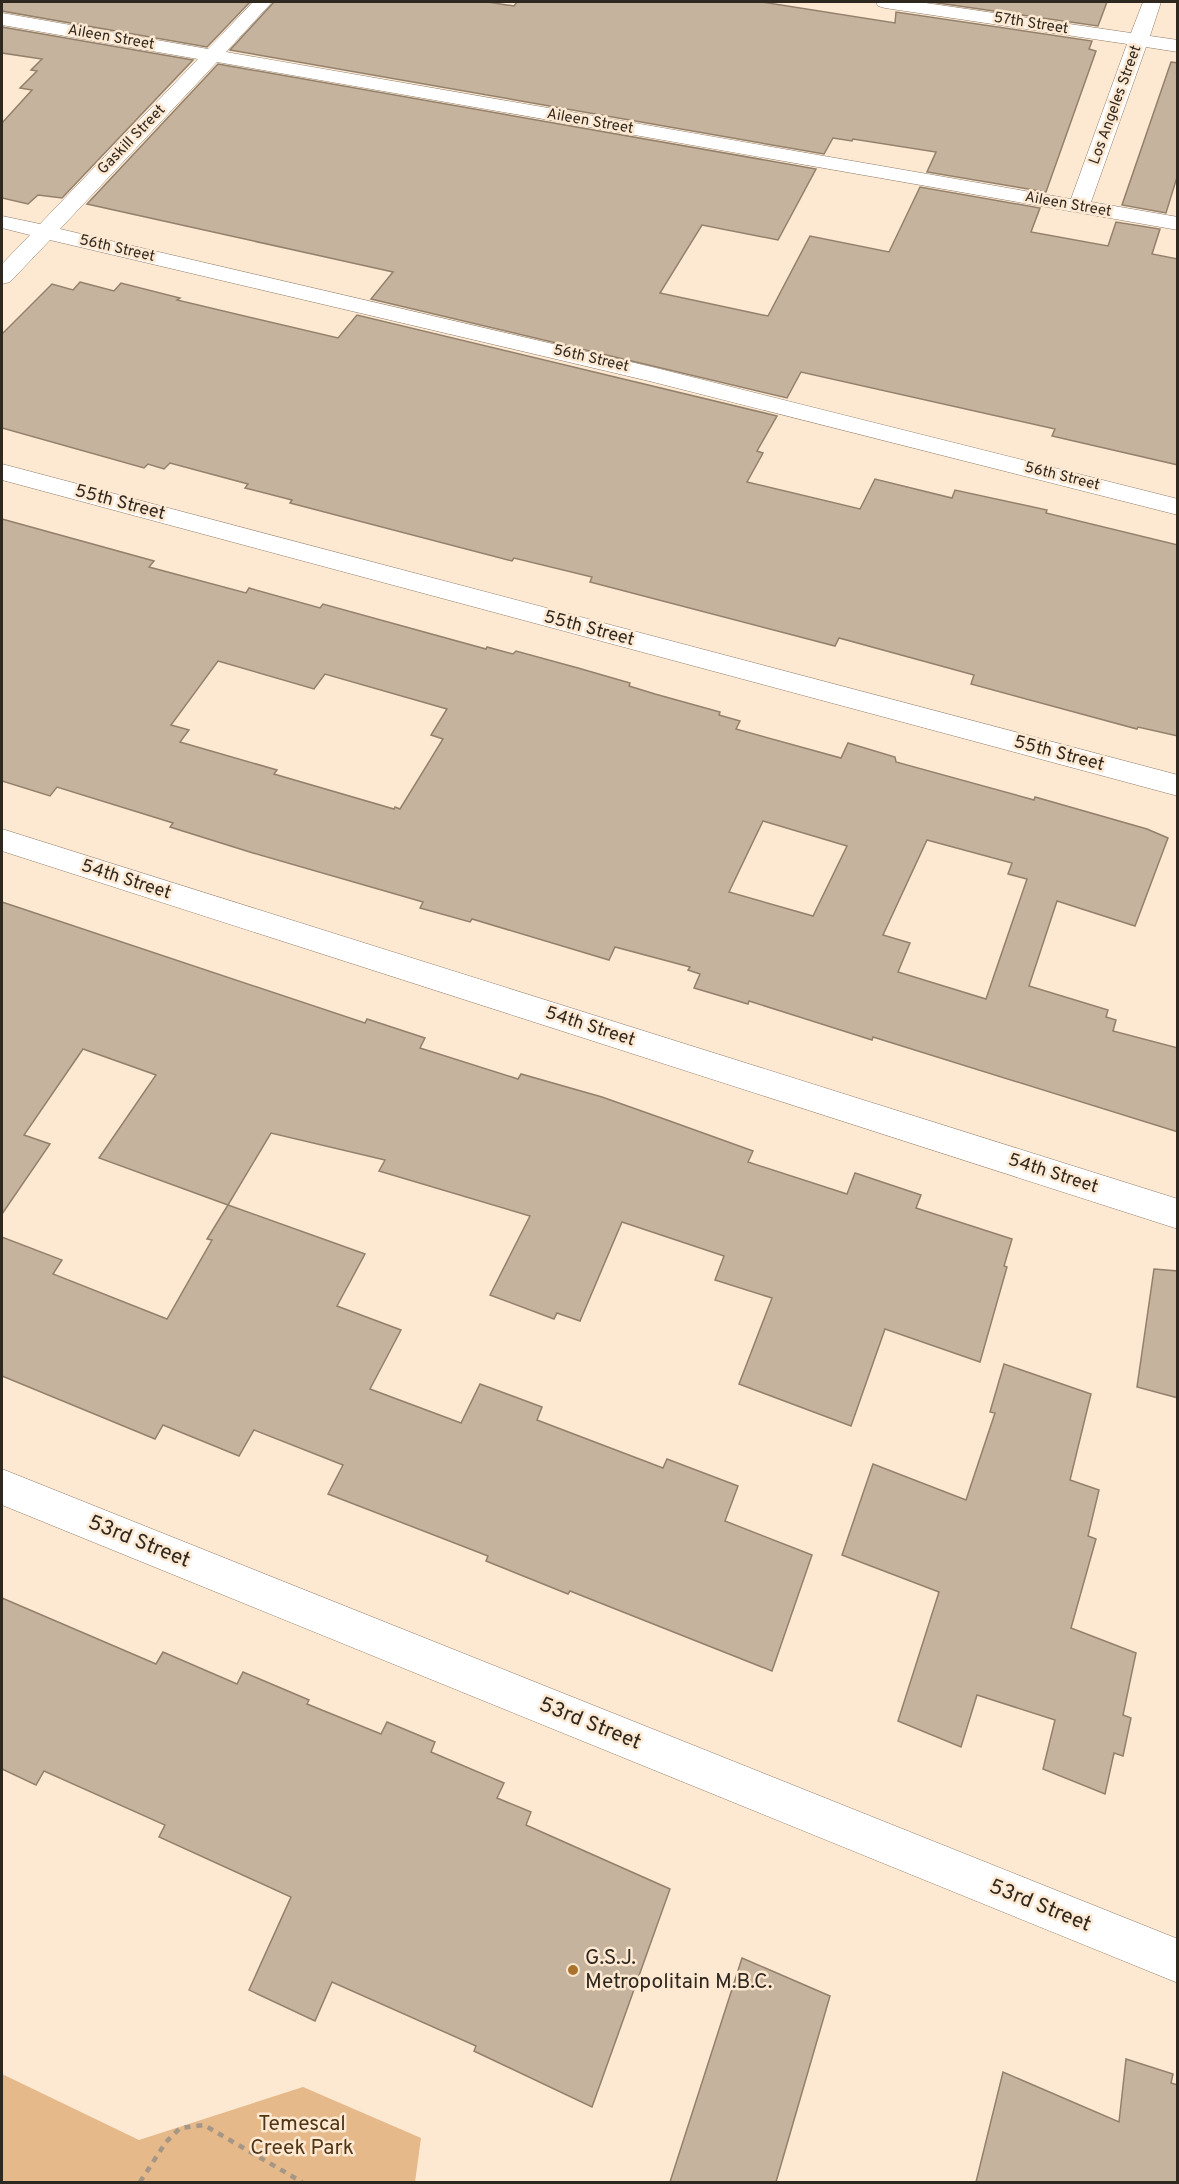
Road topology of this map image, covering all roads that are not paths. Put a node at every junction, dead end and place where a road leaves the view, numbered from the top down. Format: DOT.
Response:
graph roads {
  1 [pos="263,2"];
  2 [pos="885,2"];
  3 [pos="1152,2"];
  4 [pos="2,19"];
  5 [pos="1140,40"];
  6 [pos="1178,46"];
  7 [pos="212,56"];
  8 [pos="1079,207"];
  9 [pos="2,222"];
  10 [pos="1178,224"];
  11 [pos="45,232"];
  12 [pos="2,277"];
  13 [pos="2,472"];
  14 [pos="1178,507"];
  15 [pos="1178,786"];
  16 [pos="2,840"];
  17 [pos="1178,1214"];
  18 [pos="2,1487"];
  19 [pos="1178,1961"];
  1 -- 7 [label="street, Gaskill Street"];
  2 -- 5 [label="street, 57th Street"];
  3 -- 5 [label="street, Los Angeles Street"];
  4 -- 7 [label="street, Aileen Street"];
  5 -- 6 [label="street, 57th Street"];
  5 -- 8 [label="street, Los Angeles Street"];
  7 -- 8 [label="street, Aileen Street"];
  7 -- 11 [label="street, Gaskill Street"];
  8 -- 10 [label="street, Aileen Street"];
  9 -- 11 [label="street, 56th Street"];
  11 -- 12 [label="street, Gaskill Street"];
  11 -- 14 [label="street, 56th Street"];
  13 -- 15 [label="street, 55th Street"];
  16 -- 17 [label="street, 54th Street"];
  18 -- 19 [label="street, 53rd Street"];
}
